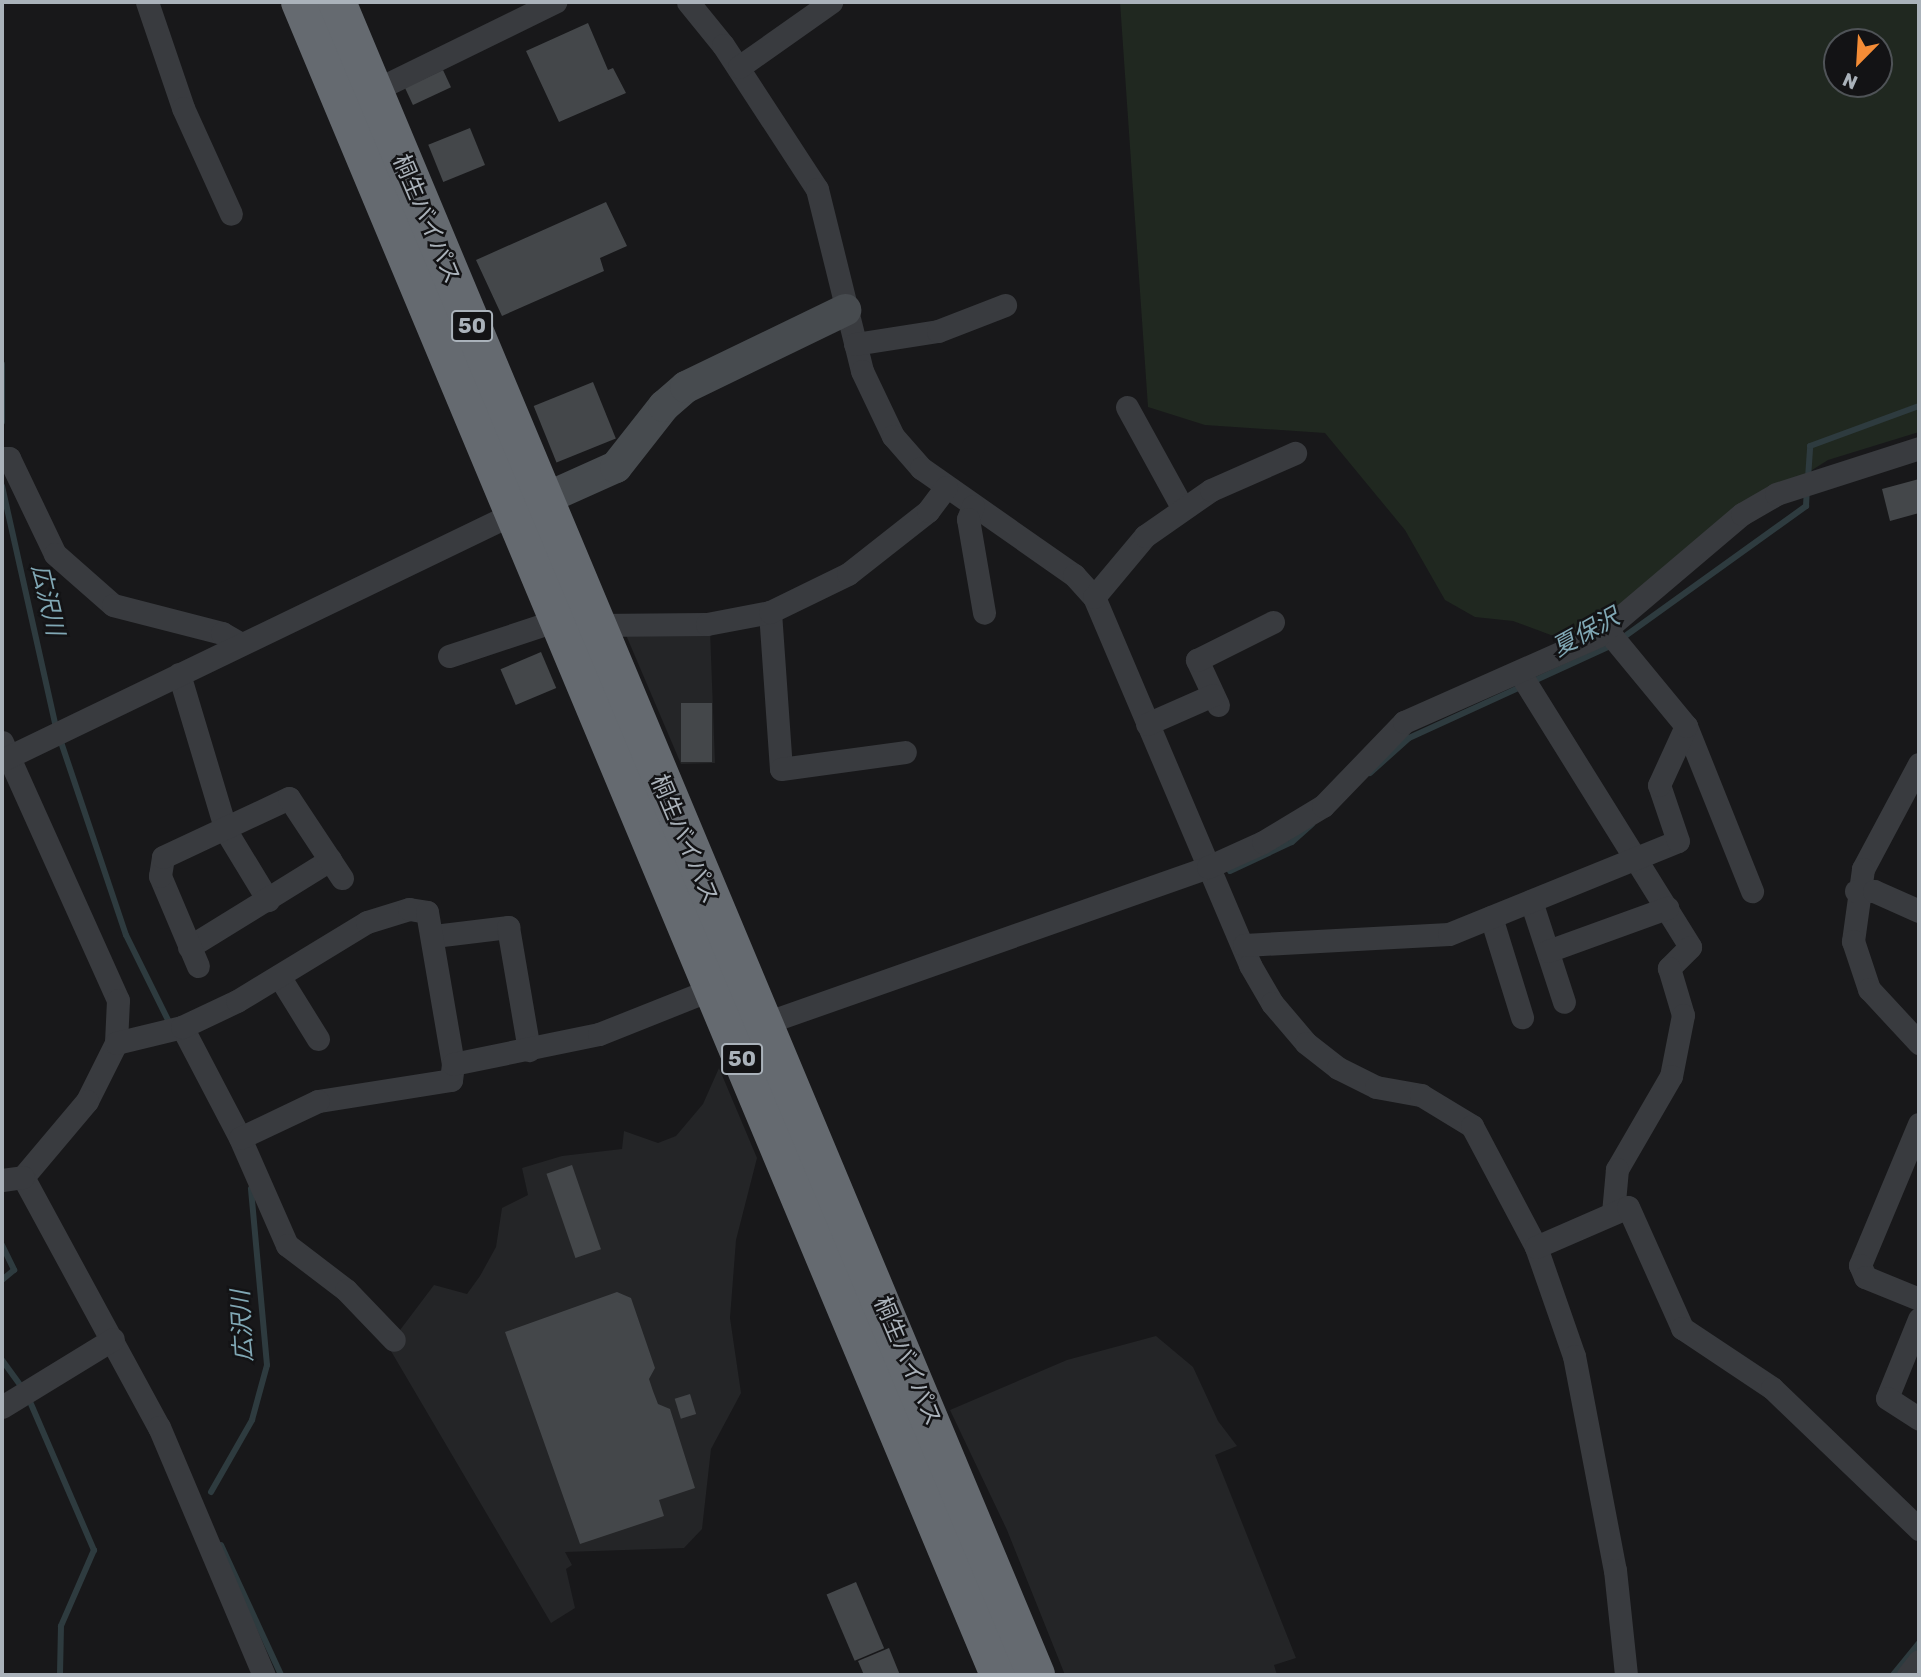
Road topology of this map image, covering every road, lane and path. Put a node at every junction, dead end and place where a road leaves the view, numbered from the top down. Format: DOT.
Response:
graph roads {
  1 [pos="147,2"];
  2 [pos="300,2"];
  3 [pos="337,2"];
  4 [pos="555,2"];
  5 [pos="688,2"];
  6 [pos="831,2"];
  7 [pos="738,67"];
  8 [pos="358,98"];
  9 [pos="231,214"];
  10 [pos="1005,305"];
  11 [pos="845,310"];
  12 [pos="855,344"];
  13 [pos="1127,407"];
  14 [pos="1919,448"];
  15 [pos="1296,453"];
  16 [pos="2,458"];
  17 [pos="946,487"];
  18 [pos="529,506"];
  19 [pos="973,506"];
  20 [pos="1183,509"];
  21 [pos="1094,597"];
  22 [pos="770,612"];
  23 [pos="984,613"];
  24 [pos="558,621"];
  25 [pos="1273,622"];
  26 [pos="596,625"];
  27 [pos="1607,630"];
  28 [pos="239,643"];
  29 [pos="449,656"];
  30 [pos="179,674"];
  31 [pos="1521,675"];
  32 [pos="1147,724"];
  33 [pos="1686,726"];
  34 [pos="905,752"];
  35 [pos="4,753"];
  36 [pos="1916,777"];
  37 [pos="226,831"];
  38 [pos="1633,859"];
  39 [pos="1208,867"];
  40 [pos="1752,891"];
  41 [pos="1856,891"];
  42 [pos="268,900"];
  43 [pos="1531,901"];
  44 [pos="1667,908"];
  45 [pos="1919,911"];
  46 [pos="1491,917"];
  47 [pos="434,936"];
  48 [pos="1244,945"];
  49 [pos="1548,951"];
  50 [pos="279,976"];
  51 [pos="712,989"];
  52 [pos="1564,1002"];
  53 [pos="1522,1017"];
  54 [pos="182,1027"];
  55 [pos="747,1030"];
  56 [pos="318,1039"];
  57 [pos="116,1043"];
  58 [pos="1919,1043"];
  59 [pos="529,1050"];
  60 [pos="453,1064"];
  61 [pos="1919,1124"];
  62 [pos="240,1138"];
  63 [pos="1910,1170"];
  64 [pos="13,1179"];
  65 [pos="1613,1213"];
  66 [pos="1536,1247"];
  67 [pos="1919,1299"];
  68 [pos="1919,1319"];
  69 [pos="113,1339"];
  70 [pos="394,1340"];
  71 [pos="2,1407"];
  72 [pos="1919,1419"];
  73 [pos="1919,1529"];
  74 [pos="1919,1661"];
  75 [pos="264,1675"];
  76 [pos="999,1675"];
  77 [pos="1036,1675"];
  78 [pos="1626,1675"];
  79 [pos="1908,1675"];
  1 -- 9 [label="street"];
  2 -- 8 [label="highway, 桐生バイパス / 50"];
  3 -- 8 [label="highway, 桐生バイパス / 50"];
  4 -- 8 [label="street"];
  5 -- 7 [label="street"];
  6 -- 7 [label="street"];
  7 -- 11 [label="street"];
  8 -- 18 [label="highway, 桐生バイパス / 50"];
  10 -- 12 [label="street"];
  11 -- 12 [label="street"];
  11 -- 18 [label="street"];
  12 -- 17 [label="street"];
  13 -- 20 [label="street"];
  14 -- 27 [label="street"];
  15 -- 20 [label="street"];
  16 -- 28 [label="street"];
  17 -- 19 [label="street"];
  17 -- 22 [label="street"];
  18 -- 24 [label="highway, 桐生バイパス / 50"];
  18 -- 26 [label="highway, 桐生バイパス / 50"];
  18 -- 28 [label="street"];
  19 -- 21 [label="street"];
  19 -- 23 [label="street"];
  20 -- 21 [label="street"];
  21 -- 32 [label="street"];
  22 -- 26 [label="street"];
  22 -- 34 [label="street"];
  24 -- 29 [label="street"];
  24 -- 51 [label="highway, 桐生バイパス / 50"];
  25 -- 32 [label="street"];
  26 -- 55 [label="highway, 桐生バイパス / 50"];
  27 -- 31 [label="street"];
  27 -- 33 [label="street"];
  28 -- 30 [label="street"];
  30 -- 35 [label="street"];
  30 -- 37 [label="street"];
  31 -- 38 [label="street"];
  31 -- 39 [label="street"];
  32 -- 39 [label="street"];
  33 -- 38 [label="street"];
  33 -- 40 [label="street"];
  35 -- 57 [label="street"];
  36 -- 41 [label="street"];
  37 -- 42 [label="street"];
  37 -- 42 [label="street"];
  37 -- 42 [label="street"];
  38 -- 43 [label="street"];
  38 -- 44 [label="street"];
  39 -- 48 [label="street"];
  39 -- 55 [label="street"];
  41 -- 45 [label="street"];
  41 -- 58 [label="street"];
  43 -- 46 [label="street"];
  43 -- 49 [label="street"];
  44 -- 49 [label="street"];
  44 -- 65 [label="street"];
  46 -- 48 [label="street"];
  46 -- 53 [label="street"];
  47 -- 50 [label="street"];
  47 -- 59 [label="street"];
  47 -- 60 [label="street"];
  48 -- 66 [label="street"];
  49 -- 52 [label="street"];
  50 -- 54 [label="street"];
  50 -- 56 [label="street"];
  51 -- 55 [label="highway, 桐生バイパス / 50"];
  51 -- 59 [label="street"];
  54 -- 57 [label="street"];
  54 -- 62 [label="street"];
  55 -- 76 [label="highway, 桐生バイパス / 50"];
  55 -- 77 [label="highway, 桐生バイパス / 50"];
  57 -- 64 [label="street"];
  59 -- 60 [label="street"];
  60 -- 62 [label="street"];
  61 -- 63 [label="street"];
  62 -- 70 [label="street"];
  63 -- 67 [label="street"];
  64 -- 69 [label="street"];
  65 -- 66 [label="street"];
  65 -- 73 [label="street"];
  66 -- 78 [label="street"];
  68 -- 72 [label="street"];
  69 -- 71 [label="street"];
  69 -- 75 [label="street"];
  74 -- 79 [label="street"];
}
